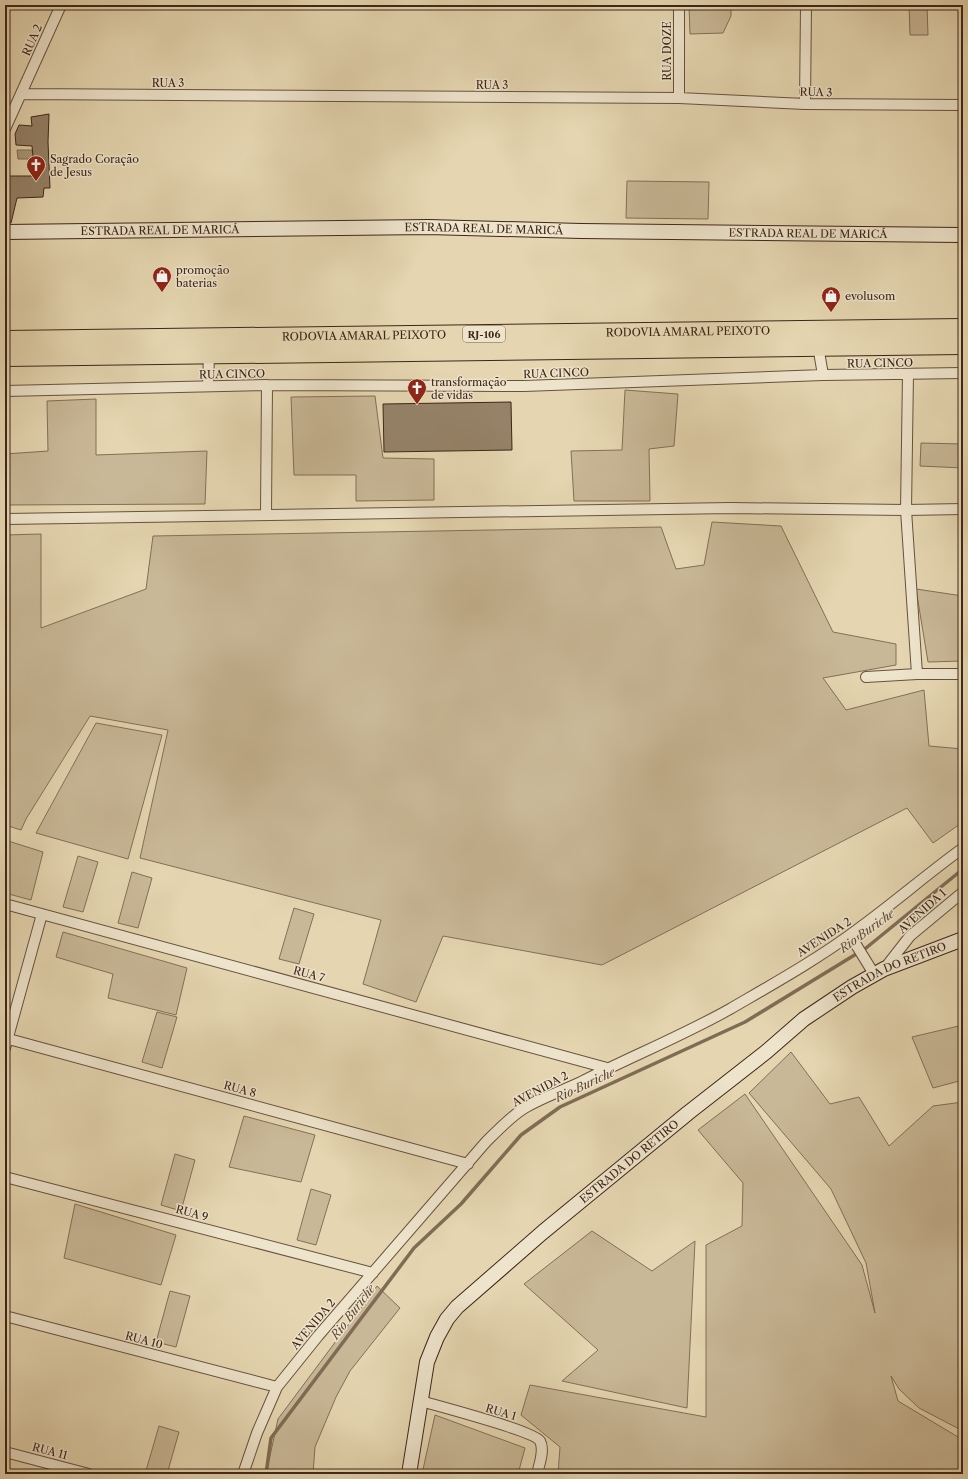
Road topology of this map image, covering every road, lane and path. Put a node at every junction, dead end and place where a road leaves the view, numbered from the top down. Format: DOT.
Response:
graph roads {
  1 [pos="61,5"];
  2 [pos="679,5"];
  3 [pos="806,5"];
  4 [pos="21,94"];
  5 [pos="679,98"];
  6 [pos="805,104"];
  7 [pos="963,105"];
  8 [pos="5,129"];
  9 [pos="5,232"];
  10 [pos="963,235"];
  11 [pos="963,328"];
  12 [pos="5,340"];
  13 [pos="963,345"];
  14 [pos="818,346"];
  15 [pos="209,354"];
  16 [pos="5,357"];
  17 [pos="963,373"];
  18 [pos="908,374"];
  19 [pos="823,375"];
  20 [pos="266,385"];
  21 [pos="208,386"];
  22 [pos="5,391"];
  23 [pos="963,509"];
  24 [pos="906,510"];
  25 [pos="266,514"];
  26 [pos="5,519"];
  27 [pos="917,674"];
  28 [pos="963,674"];
  29 [pos="866,677"];
  30 [pos="963,848"];
  31 [pos="963,892"];
  32 [pos="5,904"];
  33 [pos="42,914"];
  34 [pos="850,935"];
  35 [pos="962,938"];
  36 [pos="879,972"];
  37 [pos="6,1042"];
  38 [pos="608,1068"];
  39 [pos="468,1164"];
  40 [pos="5,1177"];
  41 [pos="373,1273"];
  42 [pos="5,1316"];
  43 [pos="277,1387"];
  44 [pos="421,1401"];
  45 [pos="5,1452"];
  46 [pos="89,1474"];
  47 [pos="243,1474"];
  48 [pos="409,1474"];
  49 [pos="537,1474"];
  1 -- 4 [label="street, RUA 2"];
  2 -- 5 [label="street, RUA DOZE"];
  3 -- 6 [label="street"];
  4 -- 5 [label="street, RUA 3"];
  4 -- 8 [label="street, RUA 2"];
  5 -- 6 [label="street, RUA 3"];
  6 -- 7 [label="street, RUA 3"];
  9 -- 10 [label="main road, ESTRADA REAL DE MARICÁ"];
  11 -- 12 [label="highway, RODOVIA AMARAL PEIXOTO / RJ-106"];
  13 -- 14 [label="highway, RODOVIA AMARAL PEIXOTO / RJ-106"];
  14 -- 15 [label="highway, RODOVIA AMARAL PEIXOTO / RJ-106"];
  14 -- 19 [label="street"];
  15 -- 16 [label="highway, RODOVIA AMARAL PEIXOTO / RJ-106"];
  15 -- 21 [label="street"];
  17 -- 18 [label="street, RUA CINCO"];
  18 -- 19 [label="street, RUA CINCO"];
  18 -- 24 [label="street"];
  19 -- 20 [label="street, RUA CINCO"];
  20 -- 21 [label="street, RUA CINCO"];
  20 -- 25 [label="street"];
  21 -- 22 [label="street, RUA CINCO"];
  23 -- 24 [label="street"];
  24 -- 25 [label="street"];
  24 -- 27 [label="street"];
  25 -- 26 [label="street"];
  27 -- 28 [label="street"];
  27 -- 29 [label="street"];
  30 -- 34 [label="street, AVENIDA 2"];
  31 -- 36 [label="street, AVENIDA 1"];
  32 -- 33 [label="street, RUA 7"];
  33 -- 37 [label="street"];
  33 -- 38 [label="street, RUA 7"];
  34 -- 36 [label="street"];
  34 -- 38 [label="street, AVENIDA 2"];
  35 -- 36 [label="main road, ESTRADA DO RETIRO"];
  36 -- 44 [label="main road, ESTRADA DO RETIRO"];
  37 -- 39 [label="street, RUA 8"];
  38 -- 39 [label="street, AVENIDA 2"];
  39 -- 41 [label="street, AVENIDA 2"];
  40 -- 41 [label="street, RUA 9"];
  41 -- 43 [label="street, AVENIDA 2"];
  42 -- 43 [label="street, RUA 10"];
  43 -- 47 [label="street, AVENIDA 2"];
  44 -- 48 [label="main road, ESTRADA DO RETIRO"];
  44 -- 49 [label="street, RUA 1"];
  45 -- 46 [label="street, RUA 11"];
}
